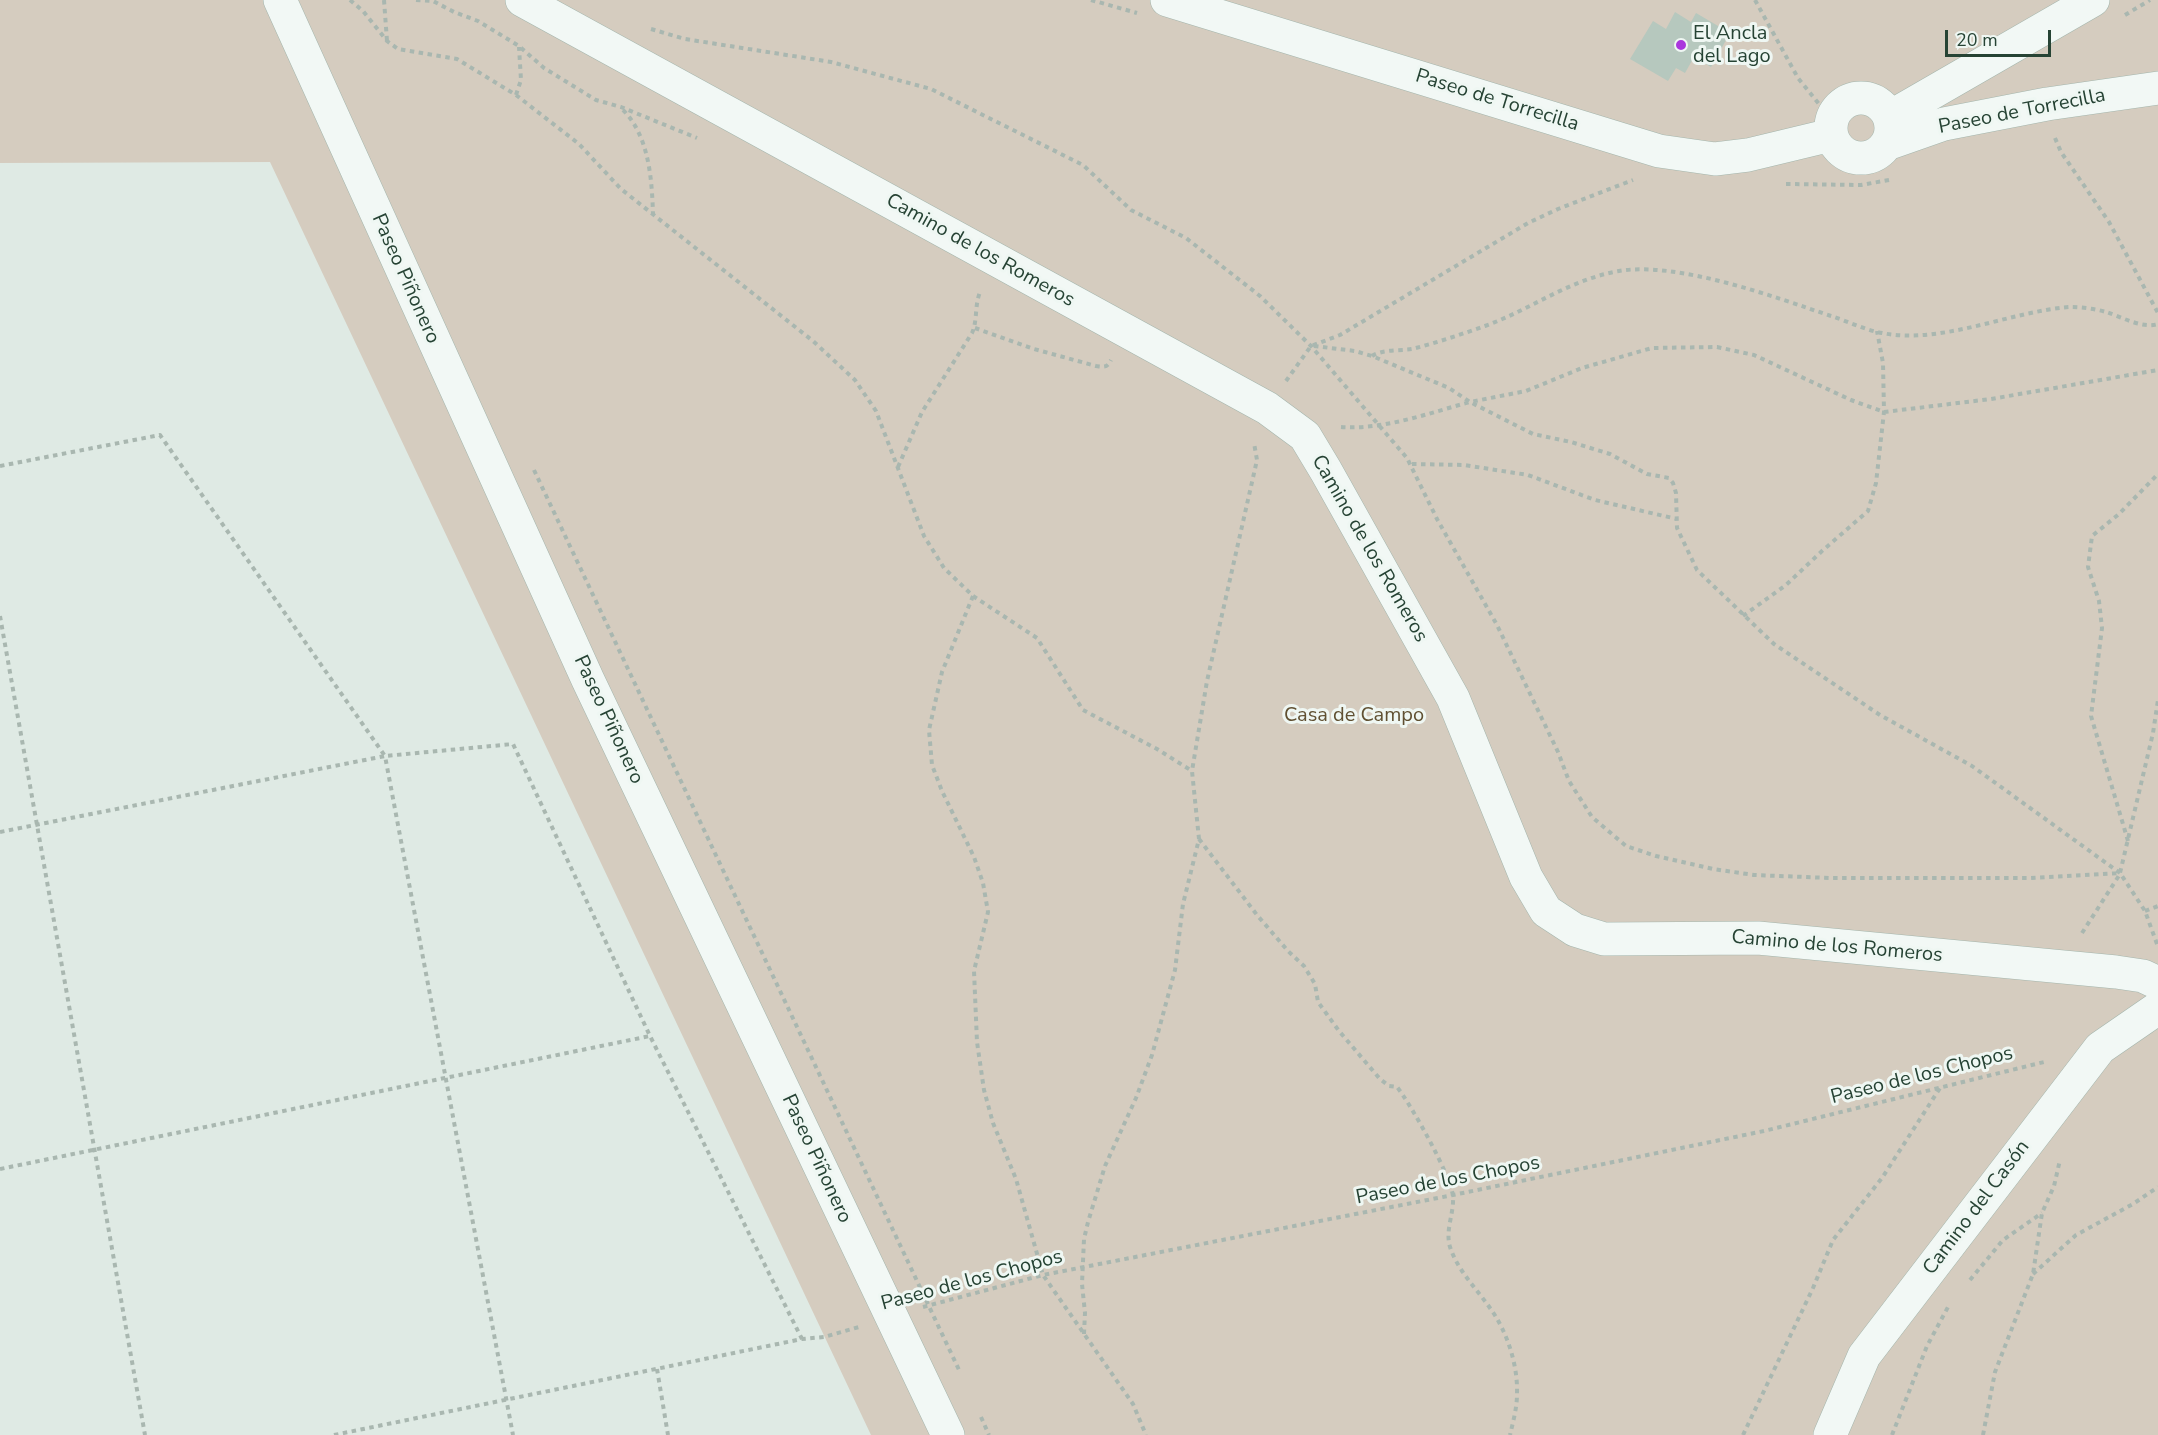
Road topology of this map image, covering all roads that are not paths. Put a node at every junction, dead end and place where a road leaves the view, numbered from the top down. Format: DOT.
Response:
graph roads {
  1 [pos="280,0"];
  2 [pos="522,0"];
  3 [pos="1167,0"];
  4 [pos="2092,0"];
  5 [pos="2158,88"];
  6 [pos="1831,127"];
  7 [pos="1889,130"];
  8 [pos="2157,991"];
  9 [pos="948,1435"];
  10 [pos="1830,1435"];
  1 -- 9 [label="street, Paseo Piñonero"];
  2 -- 8 [label="street, Camino de los Romeros"];
  3 -- 6 [label="street, Paseo de Torrecilla"];
  4 -- 7 [label="street"];
  5 -- 7 [label="street, Paseo de Torrecilla"];
  6 -- 7 [label="street, Paseo de Torrecilla"];
  6 -- 7 [label="street"];
  8 -- 10 [label="street, Camino del Casón"];
}
